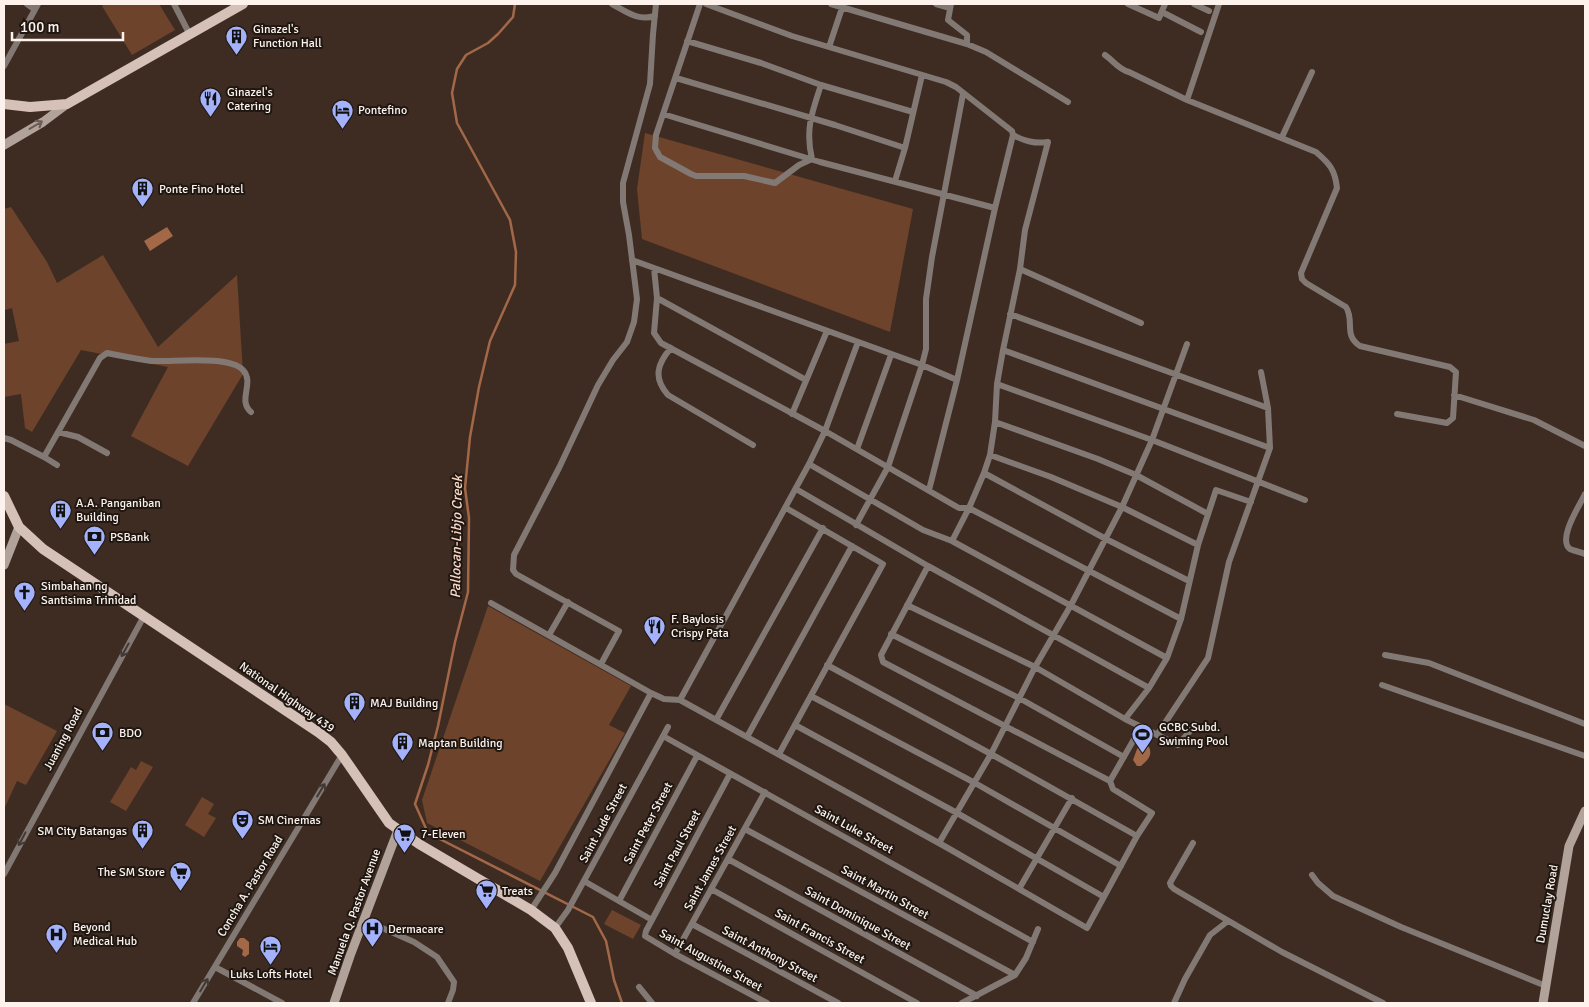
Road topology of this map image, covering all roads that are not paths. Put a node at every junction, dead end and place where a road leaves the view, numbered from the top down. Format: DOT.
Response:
graph roads {
  1 [pos="27,4"];
  2 [pos="174,4"];
  3 [pos="243,4"];
  4 [pos="612,4"];
  5 [pos="656,4"];
  6 [pos="700,4"];
  7 [pos="706,4"];
  8 [pos="831,4"];
  9 [pos="936,4"];
  10 [pos="1128,4"];
  11 [pos="1166,4"];
  12 [pos="1194,4"];
  13 [pos="1219,4"];
  14 [pos="36,6"];
  15 [pos="842,6"];
  16 [pos="950,6"];
  17 [pos="1209,11"];
  18 [pos="1162,12"];
  19 [pos="655,16"];
  20 [pos="1201,32"];
  21 [pos="190,35"];
  22 [pos="687,41"];
  23 [pos="967,44"];
  24 [pos="828,47"];
  25 [pos="1105,54"];
  26 [pos="4,66"];
  27 [pos="1312,72"];
  28 [pos="922,75"];
  29 [pos="676,78"];
  30 [pos="822,85"];
  31 [pos="963,94"];
  32 [pos="1187,100"];
  33 [pos="1068,102"];
  34 [pos="4,104"];
  35 [pos="67,104"];
  36 [pos="913,112"];
  37 [pos="663,114"];
  38 [pos="811,118"];
  39 [pos="1013,135"];
  40 [pos="1282,138"];
  41 [pos="4,145"];
  42 [pos="905,148"];
  43 [pos="812,159"];
  44 [pos="894,181"];
  45 [pos="945,194"];
  46 [pos="995,208"];
  47 [pos="632,260"];
  48 [pos="654,268"];
  49 [pos="1020,268"];
  50 [pos="657,298"];
  51 [pos="1010,314"];
  52 [pos="1141,323"];
  53 [pos="827,331"];
  54 [pos="858,342"];
  55 [pos="1186,344"];
  56 [pos="670,348"];
  57 [pos="1003,350"];
  58 [pos="891,354"];
  59 [pos="922,365"];
  60 [pos="1261,372"];
  61 [pos="1175,375"];
  62 [pos="806,380"];
  63 [pos="957,380"];
  64 [pos="997,384"];
  65 [pos="1454,395"];
  66 [pos="1164,408"];
  67 [pos="1268,408"];
  68 [pos="251,412"];
  69 [pos="792,414"];
  70 [pos="1397,414"];
  71 [pos="995,422"];
  72 [pos="825,431"];
  73 [pos="58,432"];
  74 [pos="4,438"];
  75 [pos="1152,440"];
  76 [pos="753,445"];
  77 [pos="1585,446"];
  78 [pos="1270,448"];
  79 [pos="857,449"];
  80 [pos="107,453"];
  81 [pos="990,455"];
  82 [pos="44,457"];
  83 [pos="809,464"];
  84 [pos="57,465"];
  85 [pos="888,467"];
  86 [pos="984,473"];
  87 [pos="1136,475"];
  88 [pos="1258,481"];
  89 [pos="796,489"];
  90 [pos="929,490"];
  91 [pos="1585,494"];
  92 [pos="4,496"];
  93 [pos="870,498"];
  94 [pos="1305,500"];
  95 [pos="1250,502"];
  96 [pos="1122,507"];
  97 [pos="786,508"];
  98 [pos="969,508"];
  99 [pos="1208,514"];
  100 [pos="856,525"];
  101 [pos="19,527"];
  102 [pos="823,528"];
  103 [pos="1106,539"];
  104 [pos="952,541"];
  105 [pos="1198,545"];
  106 [pos="852,546"];
  107 [pos="1585,554"];
  108 [pos="4,565"];
  109 [pos="928,566"];
  110 [pos="1088,571"];
  111 [pos="1190,581"];
  112 [pos="568,602"];
  113 [pos="491,603"];
  114 [pos="907,605"];
  115 [pos="1070,605"];
  116 [pos="144,616"];
  117 [pos="1181,619"];
  118 [pos="891,634"];
  119 [pos="549,635"];
  120 [pos="1053,635"];
  121 [pos="1385,655"];
  122 [pos="1167,658"];
  123 [pos="601,664"];
  124 [pos="827,665"];
  125 [pos="1035,667"];
  126 [pos="1382,685"];
  127 [pos="1148,688"];
  128 [pos="651,693"];
  129 [pos="811,696"];
  130 [pos="1019,698"];
  131 [pos="680,700"];
  132 [pos="1125,719"];
  133 [pos="716,720"];
  134 [pos="1196,724"];
  135 [pos="1585,724"];
  136 [pos="795,725"];
  137 [pos="1005,726"];
  138 [pos="668,727"];
  139 [pos="1141,727"];
  140 [pos="1157,735"];
  141 [pos="663,736"];
  142 [pos="747,737"];
  143 [pos="779,754"];
  144 [pos="991,754"];
  145 [pos="342,755"];
  146 [pos="697,756"];
  147 [pos="1585,756"];
  148 [pos="1124,757"];
  149 [pos="730,774"];
  150 [pos="1110,781"];
  151 [pos="975,783"];
  152 [pos="765,792"];
  153 [pos="1072,798"];
  154 [pos="1585,811"];
  155 [pos="957,813"];
  156 [pos="745,828"];
  157 [pos="1055,828"];
  158 [pos="398,830"];
  159 [pos="1137,836"];
  160 [pos="939,843"];
  161 [pos="1193,843"];
  162 [pos="1037,858"];
  163 [pos="728,859"];
  164 [pos="1121,866"];
  165 [pos="4,874"];
  166 [pos="1312,875"];
  167 [pos="584,880"];
  168 [pos="711,889"];
  169 [pos="1019,889"];
  170 [pos="1104,897"];
  171 [pos="619,901"];
  172 [pos="531,910"];
  173 [pos="364,920"];
  174 [pos="652,920"];
  175 [pos="1228,921"];
  176 [pos="692,924"];
  177 [pos="555,928"];
  178 [pos="1038,929"];
  179 [pos="645,936"];
  180 [pos="1033,942"];
  181 [pos="675,954"];
  182 [pos="215,966"];
  183 [pos="1015,975"];
  184 [pos="1546,986"];
  185 [pos="639,987"];
  186 [pos="977,996"];
  187 [pos="193,1003"];
  188 [pos="282,1003"];
  189 [pos="334,1003"];
  190 [pos="448,1003"];
  191 [pos="592,1003"];
  192 [pos="652,1003"];
  193 [pos="766,1003"];
  194 [pos="838,1003"];
  195 [pos="918,1003"];
  196 [pos="962,1003"];
  197 [pos="1174,1003"];
  198 [pos="1383,1003"];
  199 [pos="1544,1003"];
  1 -- 14 [label="street"];
  2 -- 21 [label="street"];
  3 -- 21 [label="main road"];
  4 -- 19 [label="street"];
  5 -- 19 [label="street"];
  6 -- 22 [label="street"];
  7 -- 24 [label="street"];
  8 -- 15 [label="street"];
  9 -- 16 [label="street"];
  10 -- 18 [label="street"];
  11 -- 18 [label="street"];
  12 -- 17 [label="street"];
  13 -- 32 [label="street"];
  14 -- 26 [label="street"];
  15 -- 23 [label="street"];
  15 -- 24 [label="street"];
  16 -- 23 [label="street"];
  18 -- 20 [label="street"];
  19 -- 47 [label="street"];
  21 -- 35 [label="main road"];
  22 -- 29 [label="street"];
  22 -- 30 [label="street"];
  23 -- 33 [label="street"];
  24 -- 28 [label="street"];
  25 -- 32 [label="street"];
  27 -- 40 [label="street"];
  28 -- 31 [label="street"];
  28 -- 36 [label="street"];
  29 -- 37 [label="street"];
  29 -- 38 [label="street"];
  30 -- 36 [label="street"];
  30 -- 38 [label="street"];
  31 -- 39 [label="street"];
  31 -- 45 [label="street"];
  32 -- 40 [label="street"];
  34 -- 35 [label="main road"];
  41 -- 35 [label="main road, one-way"];
  36 -- 42 [label="street"];
  37 -- 43 [label="street"];
  37 -- 43 [label="street"];
  38 -- 42 [label="street"];
  38 -- 43 [label="street"];
  39 -- 46 [label="street"];
  39 -- 49 [label="street"];
  40 -- 65 [label="street"];
  42 -- 44 [label="street"];
  43 -- 44 [label="street"];
  44 -- 45 [label="street"];
  45 -- 46 [label="street"];
  45 -- 59 [label="street"];
  46 -- 63 [label="street"];
  47 -- 48 [label="street"];
  47 -- 112 [label="street"];
  48 -- 50 [label="street"];
  48 -- 53 [label="street"];
  49 -- 51 [label="street"];
  49 -- 52 [label="street"];
  50 -- 56 [label="street"];
  50 -- 62 [label="street"];
  51 -- 57 [label="street"];
  51 -- 61 [label="street"];
  53 -- 54 [label="street"];
  53 -- 62 [label="street"];
  54 -- 58 [label="street"];
  54 -- 72 [label="street"];
  55 -- 61 [label="street"];
  56 -- 69 [label="street"];
  56 -- 76 [label="street"];
  57 -- 64 [label="street"];
  57 -- 66 [label="street"];
  58 -- 59 [label="street"];
  58 -- 79 [label="street"];
  59 -- 63 [label="street"];
  59 -- 85 [label="street"];
  60 -- 67 [label="street"];
  61 -- 66 [label="street"];
  61 -- 67 [label="street"];
  62 -- 69 [label="street"];
  63 -- 90 [label="street"];
  64 -- 71 [label="street"];
  64 -- 75 [label="street"];
  65 -- 70 [label="street"];
  65 -- 77 [label="street"];
  66 -- 75 [label="street"];
  66 -- 78 [label="street"];
  67 -- 78 [label="street"];
  68 -- 73 [label="street"];
  69 -- 72 [label="street"];
  71 -- 81 [label="street"];
  71 -- 87 [label="street"];
  72 -- 79 [label="street"];
  72 -- 83 [label="street"];
  73 -- 80 [label="street"];
  73 -- 82 [label="street"];
  74 -- 82 [label="street"];
  75 -- 87 [label="street"];
  75 -- 88 [label="street"];
  78 -- 88 [label="street"];
  79 -- 85 [label="street"];
  81 -- 86 [label="street"];
  81 -- 96 [label="street"];
  82 -- 84 [label="street"];
  83 -- 89 [label="street"];
  83 -- 93 [label="street"];
  85 -- 90 [label="street"];
  85 -- 93 [label="street"];
  86 -- 98 [label="street"];
  86 -- 103 [label="street"];
  87 -- 96 [label="street"];
  87 -- 99 [label="street"];
  88 -- 94 [label="street"];
  88 -- 95 [label="street"];
  89 -- 97 [label="street"];
  89 -- 100 [label="street"];
  90 -- 98 [label="street"];
  91 -- 107 [label="street"];
  92 -- 101 [label="main road, National Highway 439"];
  93 -- 100 [label="street"];
  93 -- 104 [label="street"];
  95 -- 99 [label="street"];
  95 -- 140 [label="street"];
  96 -- 103 [label="street"];
  96 -- 105 [label="street"];
  97 -- 102 [label="street"];
  97 -- 131 [label="street"];
  98 -- 104 [label="street"];
  98 -- 110 [label="street"];
  99 -- 105 [label="street"];
  100 -- 109 [label="street"];
  101 -- 108 [label="main road"];
  101 -- 116 [label="main road, National Highway 439"];
  102 -- 106 [label="street"];
  102 -- 133 [label="street"];
  103 -- 110 [label="street"];
  103 -- 111 [label="street"];
  104 -- 115 [label="street"];
  105 -- 111 [label="street"];
  106 -- 124 [label="street"];
  106 -- 142 [label="street"];
  109 -- 114 [label="street"];
  109 -- 120 [label="street"];
  110 -- 115 [label="street"];
  110 -- 117 [label="street"];
  111 -- 117 [label="street"];
  112 -- 119 [label="street"];
  112 -- 123 [label="street"];
  113 -- 119 [label="street"];
  114 -- 118 [label="street"];
  114 -- 125 [label="street"];
  115 -- 120 [label="street"];
  115 -- 122 [label="street"];
  116 -- 145 [label="main road, National Highway 439"];
  116 -- 165 [label="street, Juaning Road, one-way"];
  117 -- 122 [label="street"];
  118 -- 130 [label="street"];
  118 -- 137 [label="street"];
  119 -- 123 [label="street"];
  120 -- 125 [label="street"];
  120 -- 127 [label="street"];
  121 -- 135 [label="street"];
  122 -- 127 [label="street"];
  123 -- 128 [label="street"];
  124 -- 129 [label="street"];
  124 -- 144 [label="street"];
  125 -- 130 [label="street"];
  125 -- 132 [label="street"];
  126 -- 147 [label="street"];
  127 -- 132 [label="street"];
  128 -- 131 [label="street"];
  128 -- 172 [label="street"];
  129 -- 136 [label="street"];
  129 -- 151 [label="street"];
  130 -- 137 [label="street"];
  130 -- 148 [label="street"];
  131 -- 133 [label="street"];
  132 -- 139 [label="street"];
  133 -- 142 [label="street"];
  134 -- 140 [label="street"];
  136 -- 143 [label="street"];
  136 -- 155 [label="street"];
  137 -- 144 [label="street"];
  137 -- 150 [label="street"];
  138 -- 141 [label="street, Saint Jude Street"];
  139 -- 140 [label="street"];
  139 -- 148 [label="street"];
  141 -- 146 [label="street, Saint Luke Street"];
  141 -- 167 [label="street, Saint Jude Street"];
  142 -- 143 [label="street"];
  143 -- 160 [label="street"];
  144 -- 151 [label="street"];
  144 -- 153 [label="street"];
  145 -- 158 [label="main road, National Highway 439"];
  182 -- 145 [label="street, Concha A. Pastor Road, one-way"];
  146 -- 149 [label="street, Saint Luke Street"];
  146 -- 171 [label="street, Saint Peter Street"];
  148 -- 150 [label="street"];
  149 -- 152 [label="street, Saint Luke Street"];
  149 -- 174 [label="street, Saint Paul Street"];
  150 -- 159 [label="street"];
  151 -- 155 [label="street"];
  151 -- 157 [label="street"];
  152 -- 156 [label="street, Saint James Street"];
  152 -- 180 [label="street, Saint Luke Street"];
  153 -- 157 [label="street"];
  153 -- 159 [label="street"];
  154 -- 184 [label="main road, Dumuclay Road"];
  155 -- 160 [label="street"];
  155 -- 162 [label="street"];
  156 -- 163 [label="street, Saint James Street"];
  156 -- 183 [label="street, Saint Martin Street"];
  157 -- 162 [label="street"];
  157 -- 164 [label="street"];
  158 -- 172 [label="main road, National Highway 439"];
  158 -- 173 [label="main road, Manuela Q. Pastor Avenue"];
  159 -- 164 [label="street"];
  160 -- 169 [label="street"];
  161 -- 175 [label="street"];
  162 -- 169 [label="street"];
  162 -- 170 [label="street"];
  163 -- 168 [label="street, Saint James Street"];
  163 -- 186 [label="street, Saint Dominique Street"];
  164 -- 170 [label="street"];
  166 -- 184 [label="street"];
  167 -- 171 [label="street"];
  167 -- 177 [label="street, Saint Jude Street"];
  168 -- 176 [label="street, Saint James Street"];
  168 -- 195 [label="street, Saint Francis Street"];
  169 -- 170 [label="street"];
  171 -- 174 [label="street"];
  172 -- 177 [label="main road, National Highway 439"];
  173 -- 189 [label="main road, Manuela Q. Pastor Avenue"];
  173 -- 190 [label="street"];
  174 -- 179 [label="street, Saint Paul Street"];
  175 -- 197 [label="street"];
  175 -- 198 [label="street"];
  176 -- 181 [label="street, Saint James Street"];
  176 -- 194 [label="street, Saint Anthony Street"];
  177 -- 191 [label="main road, National Highway 439"];
  178 -- 180 [label="street"];
  179 -- 181 [label="street, Saint Augustine Street"];
  180 -- 183 [label="street"];
  181 -- 193 [label="street, Saint Augustine Street"];
  187 -- 182 [label="street, Concha A. Pastor Road, one-way"];
  182 -- 188 [label="street"];
  183 -- 186 [label="street"];
  184 -- 199 [label="main road, Dumuclay Road"];
  185 -- 192 [label="street"];
  186 -- 196 [label="street"];
}
